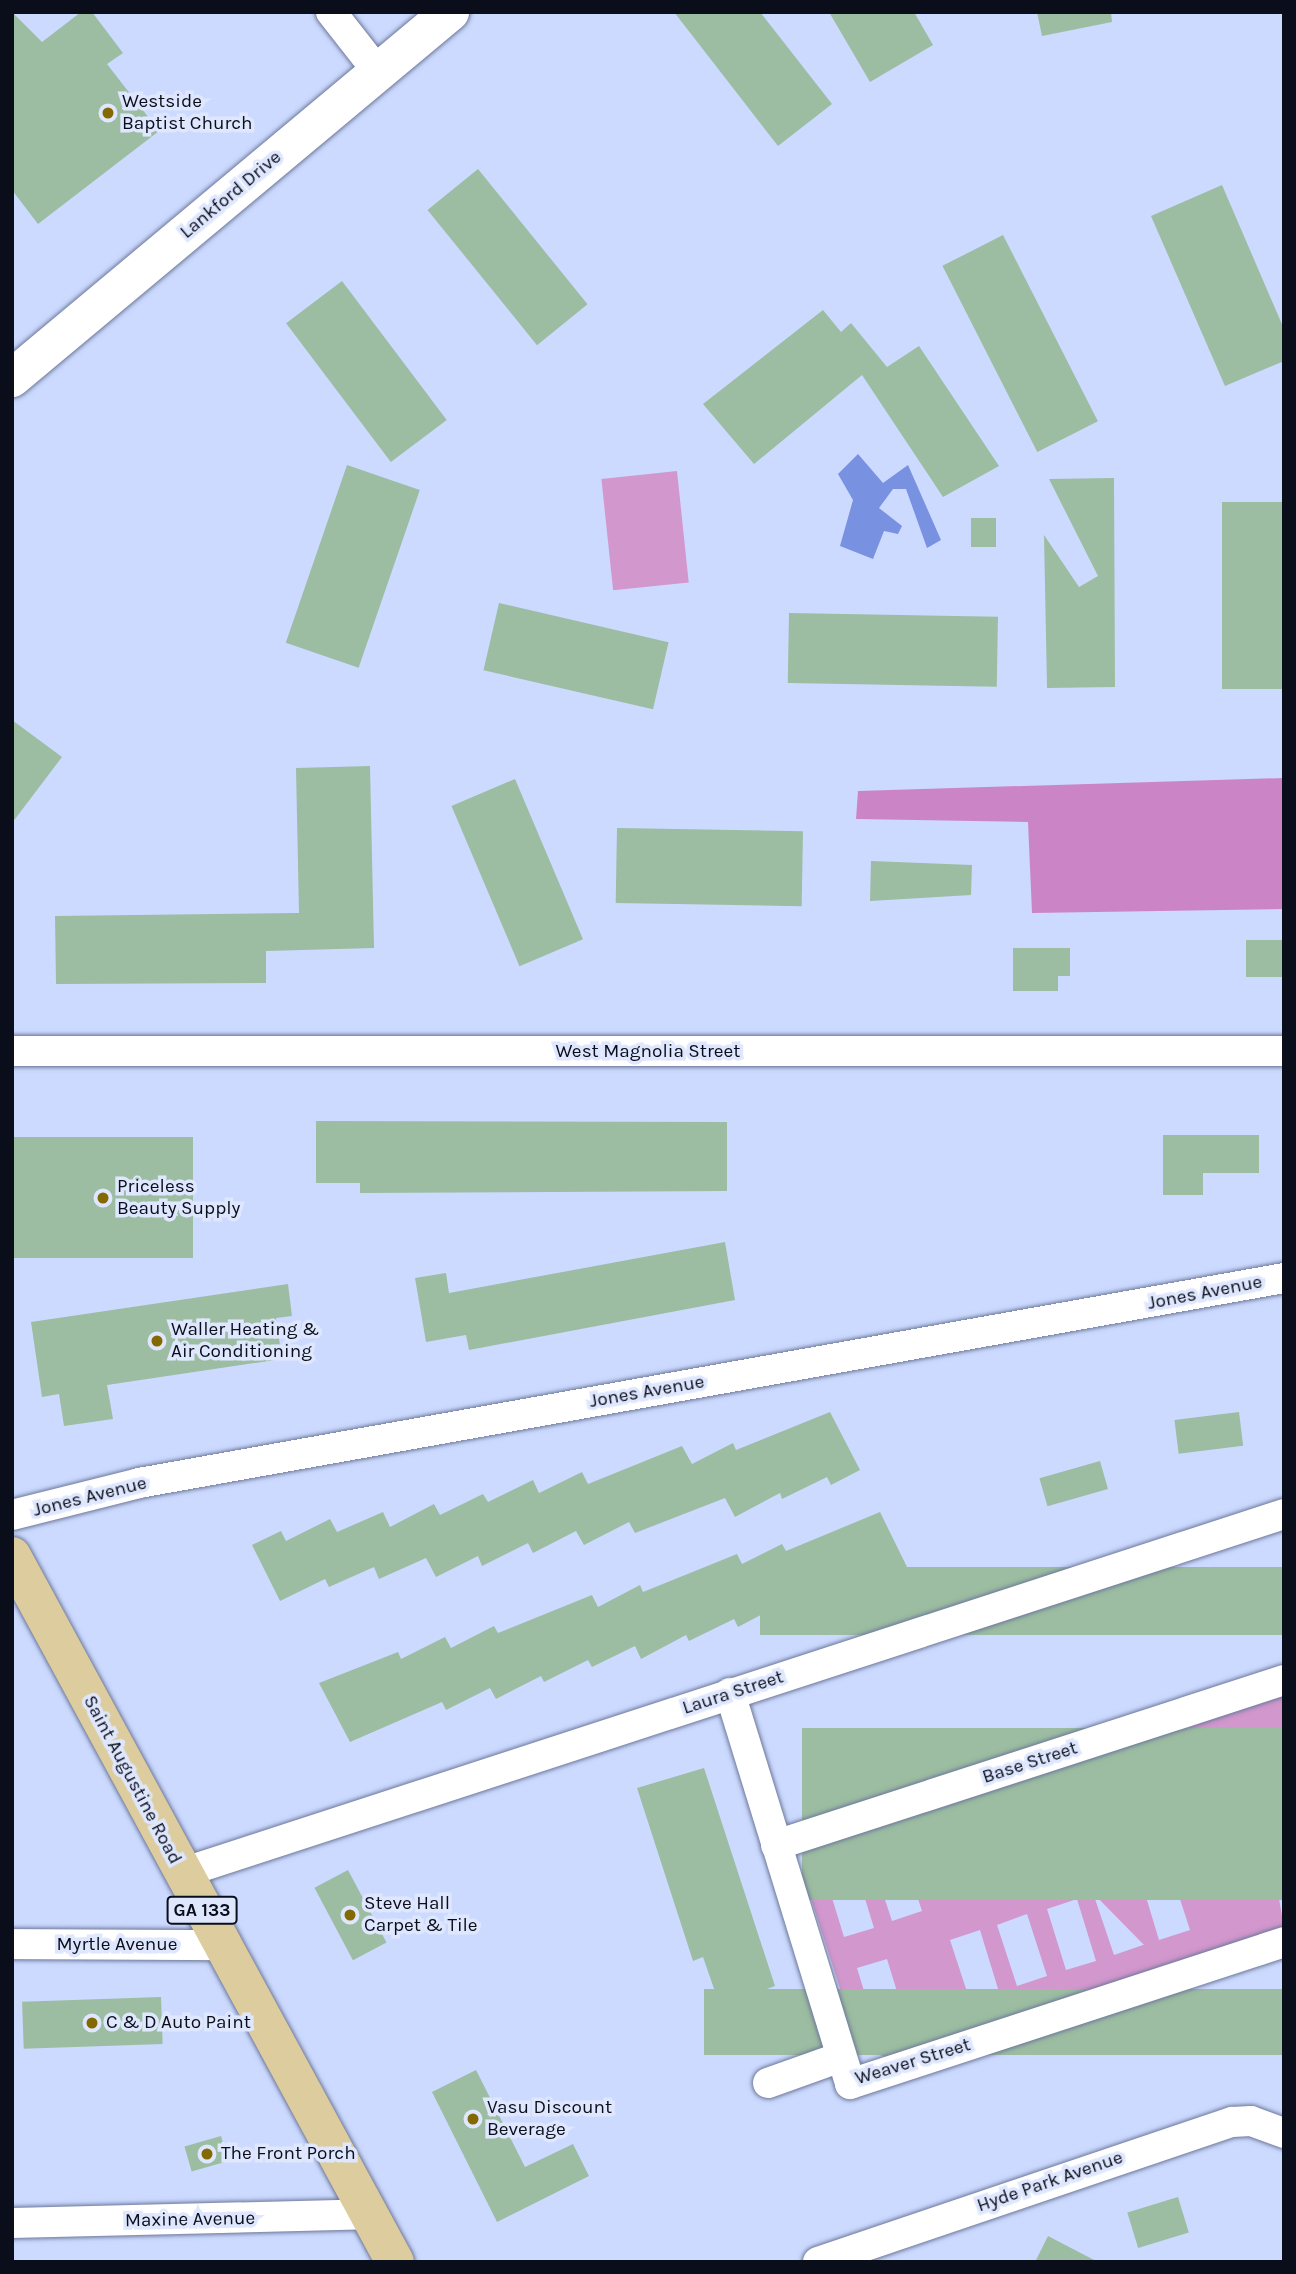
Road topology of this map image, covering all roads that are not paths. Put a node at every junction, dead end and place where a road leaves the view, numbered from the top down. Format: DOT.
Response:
graph roads {
  1 [pos="331,12"];
  2 [pos="450,12"];
  3 [pos="378,72"];
  4 [pos="12,378"];
  5 [pos="12,1051"];
  6 [pos="1284,1051"];
  7 [pos="1284,1278"];
  8 [pos="1284,1514"];
  9 [pos="12,1515"];
  10 [pos="12,1556"];
  11 [pos="1284,1680"];
  12 [pos="730,1693"];
  13 [pos="776,1845"];
  14 [pos="182,1873"];
  15 [pos="1284,1942"];
  16 [pos="12,1944"];
  17 [pos="221,1945"];
  18 [pos="841,2057"];
  19 [pos="768,2083"];
  20 [pos="1284,2133"];
  21 [pos="368,2214"];
  22 [pos="12,2223"];
  23 [pos="395,2262"];
  24 [pos="818,2262"];
  1 -- 3 [label="street"];
  2 -- 3 [label="main road, Lankford Drive"];
  3 -- 4 [label="main road, Lankford Drive"];
  5 -- 6 [label="street, West Magnolia Street"];
  7 -- 9 [label="street, Jones Avenue"];
  8 -- 12 [label="street, Laura Street"];
  10 -- 14 [label="main road, Saint Augustine Road / GA 133"];
  11 -- 13 [label="street, Base Street"];
  12 -- 13 [label="street, Weaver Street"];
  12 -- 14 [label="street, Laura Street"];
  13 -- 18 [label="street, Weaver Street"];
  14 -- 17 [label="main road, Saint Augustine Road / GA 133"];
  15 -- 18 [label="street, Weaver Street"];
  16 -- 17 [label="street, Myrtle Avenue"];
  17 -- 21 [label="main road, Saint Augustine Road / GA 133"];
  18 -- 19 [label="street"];
  20 -- 24 [label="street, Hyde Park Avenue"];
  21 -- 22 [label="street, Maxine Avenue"];
  21 -- 23 [label="main road, Saint Augustine Road / GA 133"];
}
